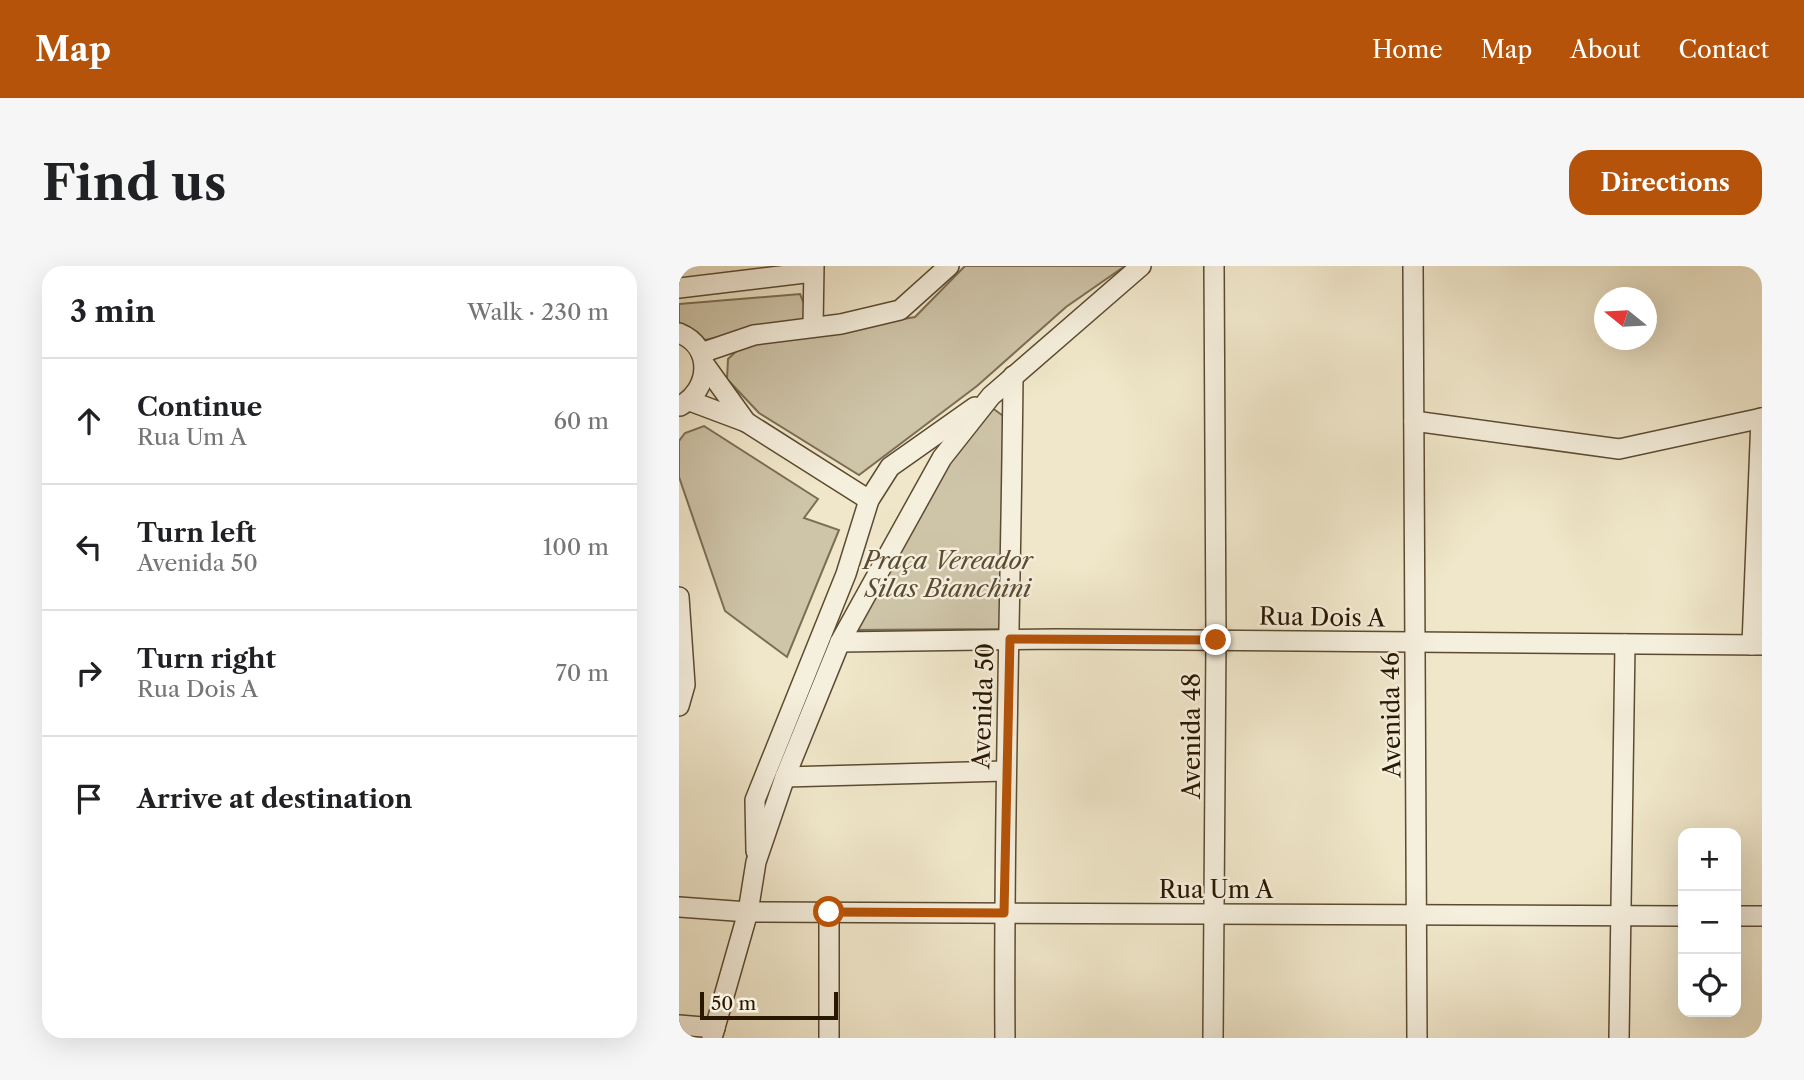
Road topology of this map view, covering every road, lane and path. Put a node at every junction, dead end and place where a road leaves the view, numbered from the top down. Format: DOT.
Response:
graph roads {
  1 [pos="949,266"];
  2 [pos="1141,266"];
  3 [pos="1214,266"];
  4 [pos="1413,266"];
  5 [pos="813,269"];
  6 [pos="679,288"];
  7 [pos="813,327"];
  8 [pos="679,333"];
  9 [pos="703,359"];
  10 [pos="1013,376"];
  11 [pos="991,396"];
  12 [pos="682,405"];
  13 [pos="1762,418"];
  14 [pos="1415,421"];
  15 [pos="746,422"];
  16 [pos="869,500"];
  17 [pos="679,597"];
  18 [pos="1010,639"];
  19 [pos="1216,640"];
  20 [pos="840,642"];
  21 [pos="1415,642"];
  22 [pos="1625,644"];
  23 [pos="1757,645"];
  24 [pos="679,706"];
  25 [pos="1005,771"];
  26 [pos="785,777"];
  27 [pos="756,862"];
  28 [pos="679,906"];
  29 [pos="748,912"];
  30 [pos="829,912"];
  31 [pos="1004,913"];
  32 [pos="1214,913"];
  33 [pos="1418,914"];
  34 [pos="1620,915"];
  35 [pos="1678,916"];
  36 [pos="1741,916"];
  37 [pos="1762,916"];
  38 [pos="679,1025"];
  39 [pos="714,1033"];
  40 [pos="829,1038"];
  41 [pos="1005,1038"];
  42 [pos="1213,1038"];
  43 [pos="1417,1038"];
  44 [pos="1619,1038"];
  1 -- 7 [label="street"];
  2 -- 10 [label="street"];
  3 -- 19 [label="street, Avenida 48"];
  4 -- 14 [label="street, Avenida 46"];
  5 -- 6 [label="street"];
  5 -- 7 [label="street"];
  7 -- 9 [label="street"];
  8 -- 9 [label="street"];
  9 -- 12 [label="street"];
  9 -- 15 [label="street"];
  10 -- 11 [label="street"];
  10 -- 18 [label="street, Avenida 50"];
  11 -- 16 [label="street"];
  11 -- 20 [label="street"];
  12 -- 15 [label="street"];
  13 -- 14 [label="street"];
  13 -- 23 [label="street"];
  14 -- 21 [label="street, Avenida 46"];
  15 -- 16 [label="street"];
  16 -- 27 [label="street"];
  17 -- 24 [label="street"];
  18 -- 19 [label="street, Rua Dois A"];
  18 -- 20 [label="street, Rua Dois A"];
  18 -- 25 [label="street, Avenida 50"];
  19 -- 21 [label="street, Rua Dois A"];
  19 -- 32 [label="street, Avenida 48"];
  20 -- 26 [label="street"];
  21 -- 22 [label="street, Rua Dois A"];
  21 -- 33 [label="street, Avenida 46"];
  22 -- 23 [label="street, Rua Dois A"];
  22 -- 34 [label="street"];
  25 -- 26 [label="street"];
  25 -- 31 [label="street, Avenida 50"];
  26 -- 27 [label="street"];
  27 -- 29 [label="street"];
  28 -- 29 [label="street, Rua Um A"];
  29 -- 30 [label="street, Rua Um A"];
  29 -- 39 [label="street"];
  30 -- 31 [label="street, Rua Um A"];
  30 -- 40 [label="street"];
  31 -- 32 [label="street, Rua Um A"];
  31 -- 41 [label="street, Avenida 50"];
  32 -- 33 [label="street, Rua Um A"];
  32 -- 42 [label="street, Avenida 48"];
  33 -- 34 [label="street, Rua Um A"];
  33 -- 43 [label="street, Avenida 46"];
  34 -- 35 [label="street, Rua Um A"];
  34 -- 44 [label="street"];
  36 -- 37 [label="street"];
  38 -- 39 [label="street"];
}
